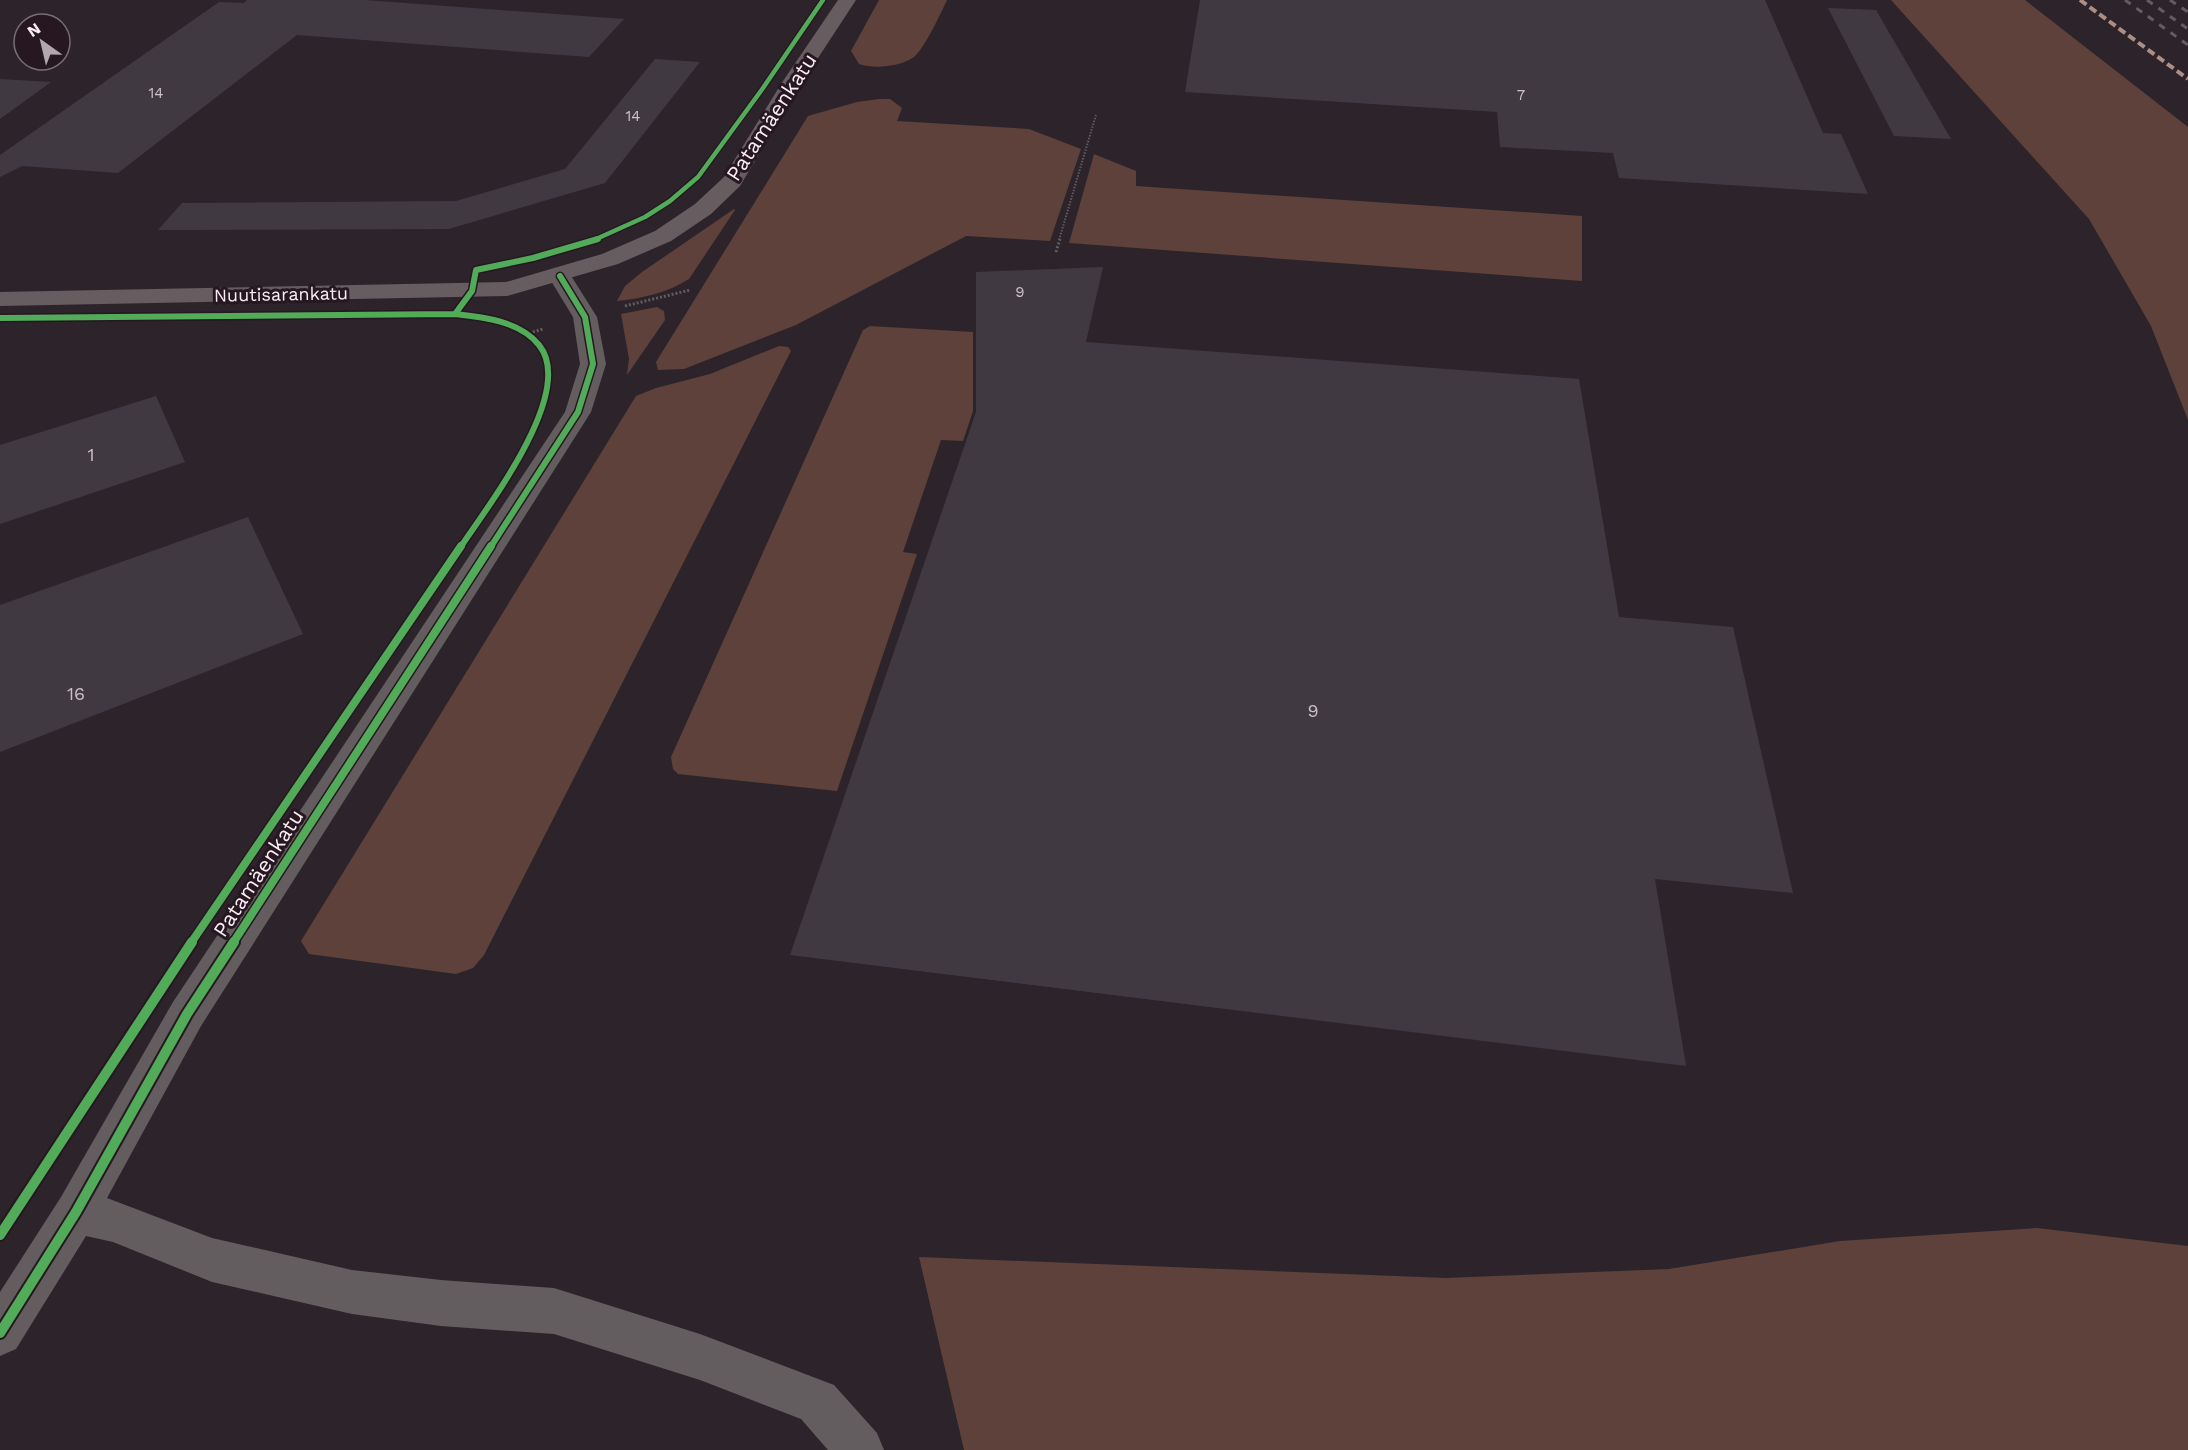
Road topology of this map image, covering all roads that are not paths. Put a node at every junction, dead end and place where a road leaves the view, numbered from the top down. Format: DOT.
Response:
graph roads {
  1 [pos="847,0"];
  2 [pos="560,276"];
  3 [pos="0,299"];
  4 [pos="76,1212"];
  5 [pos="0,1333"];
  6 [pos="860,1450"];
  1 -- 2 [label="main road, Patamäenkatu"];
  2 -- 3 [label="main road, Nuutisarankatu"];
  2 -- 4 [label="street, Patamäenkatu"];
  4 -- 5 [label="street, Patamäenkatu"];
  4 -- 6 [label="street"];
}
